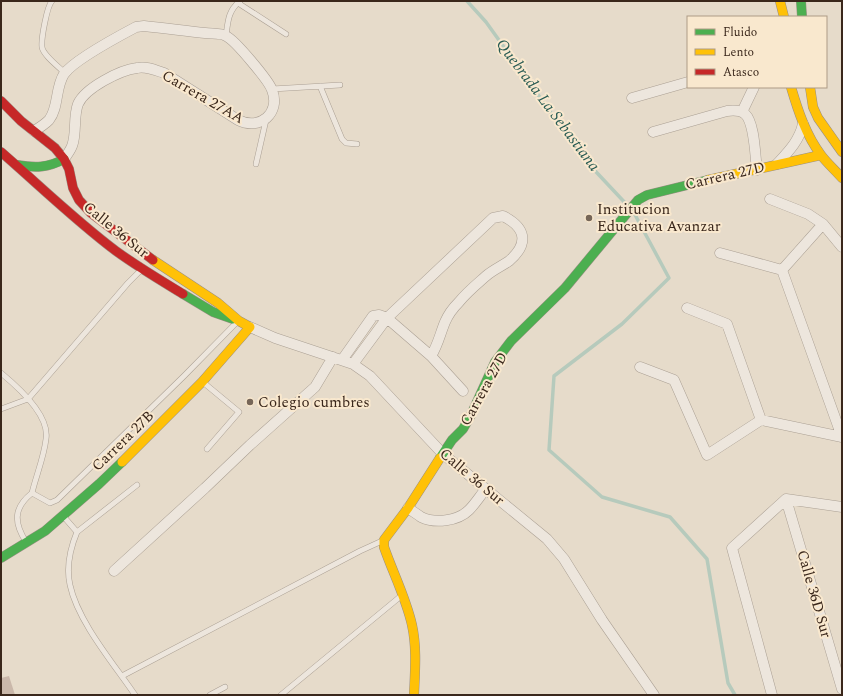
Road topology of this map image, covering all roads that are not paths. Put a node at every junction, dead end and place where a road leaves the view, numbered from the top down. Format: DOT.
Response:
graph roads {
  1 [pos="52,1"];
  2 [pos="780,1"];
  3 [pos="801,1"];
  4 [pos="240,2"];
  5 [pos="784,16"];
  6 [pos="802,16"];
  7 [pos="286,34"];
  8 [pos="226,36"];
  9 [pos="65,73"];
  10 [pos="687,82"];
  11 [pos="340,85"];
  12 [pos="320,86"];
  13 [pos="754,88"];
  14 [pos="791,88"];
  15 [pos="810,88"];
  16 [pos="272,89"];
  17 [pos="632,98"];
  18 [pos="1,101"];
  19 [pos="742,112"];
  20 [pos="266,119"];
  21 [pos="803,124"];
  22 [pos="34,131"];
  23 [pos="653,132"];
  24 [pos="357,144"];
  25 [pos="842,152"];
  26 [pos="1,153"];
  27 [pos="821,155"];
  28 [pos="64,159"];
  29 [pos="256,164"];
  30 [pos="777,164"];
  31 [pos="17,165"];
  32 [pos="757,170"];
  33 [pos="842,178"];
  34 [pos="770,199"];
  35 [pos="823,224"];
  36 [pos="842,247"];
  37 [pos="720,253"];
  38 [pos="142,269"];
  39 [pos="782,270"];
  40 [pos="687,308"];
  41 [pos="388,318"];
  42 [pos="239,321"];
  43 [pos="250,327"];
  44 [pos="431,356"];
  45 [pos="337,359"];
  46 [pos="353,364"];
  47 [pos="640,367"];
  48 [pos="1,373"];
  49 [pos="202,382"];
  50 [pos="463,391"];
  51 [pos="28,399"];
  52 [pos="1,410"];
  53 [pos="761,420"];
  54 [pos="842,437"];
  55 [pos="207,449"];
  56 [pos="443,454"];
  57 [pos="137,485"];
  58 [pos="485,490"];
  59 [pos="32,493"];
  60 [pos="786,499"];
  61 [pos="842,507"];
  62 [pos="408,508"];
  63 [pos="63,516"];
  64 [pos="77,532"];
  65 [pos="384,540"];
  66 [pos="26,543"];
  67 [pos="1,558"];
  68 [pos="114,571"];
  69 [pos="403,594"];
  70 [pos="122,676"];
  71 [pos="225,687"];
  72 [pos="842,689"];
  73 [pos="135,695"];
  74 [pos="210,695"];
  75 [pos="281,695"];
  76 [pos="414,695"];
  77 [pos="654,695"];
  78 [pos="772,695"];
  1 -- 9 [label="lane"];
  2 -- 5 [label="street"];
  3 -- 6 [label="street"];
  4 -- 7 [label="lane"];
  4 -- 8 [label="lane"];
  8 -- 9 [label="street"];
  8 -- 16 [label="street"];
  9 -- 22 [label="street"];
  10 -- 17 [label="street"];
  11 -- 12 [label="lane"];
  12 -- 16 [label="lane"];
  12 -- 24 [label="lane"];
  13 -- 19 [label="street"];
  14 -- 21 [label="street"];
  15 -- 25 [label="street"];
  16 -- 20 [label="street, Carrera 27AA"];
  18 -- 22 [label="street, Calle 36 Sur"];
  19 -- 23 [label="street"];
  19 -- 32 [label="street"];
  20 -- 28 [label="street, Carrera 27AA"];
  20 -- 29 [label="lane"];
  21 -- 27 [label="street"];
  21 -- 30 [label="street, Carrera 27D"];
  22 -- 28 [label="street, Calle 36 Sur"];
  26 -- 31 [label="street, Calle 36 Sur"];
  27 -- 30 [label="street, Carrera 27D"];
  27 -- 33 [label="street"];
  28 -- 31 [label="street"];
  28 -- 42 [label="street, Calle 36 Sur"];
  30 -- 32 [label="street, Carrera 27D"];
  31 -- 38 [label="street, Calle 36 Sur"];
  32 -- 56 [label="street, Carrera 27D"];
  34 -- 35 [label="street"];
  35 -- 36 [label="street"];
  35 -- 39 [label="street"];
  37 -- 39 [label="street"];
  38 -- 42 [label="street, Calle 36 Sur"];
  38 -- 51 [label="lane"];
  39 -- 54 [label="street"];
  40 -- 53 [label="street"];
  41 -- 44 [label="street"];
  41 -- 44 [label="street"];
  41 -- 45 [label="street"];
  41 -- 46 [label="street"];
  42 -- 43 [label="street, Calle 36 Sur"];
  42 -- 59 [label="lane"];
  43 -- 45 [label="street, Calle 36 Sur"];
  43 -- 49 [label="street, Carrera 27B"];
  44 -- 50 [label="street"];
  45 -- 46 [label="street, Calle 36 Sur"];
  45 -- 68 [label="street"];
  46 -- 56 [label="street, Calle 36 Sur"];
  47 -- 53 [label="street"];
  48 -- 51 [label="lane"];
  49 -- 55 [label="lane"];
  49 -- 63 [label="street, Carrera 27B"];
  51 -- 52 [label="lane"];
  51 -- 59 [label="lane"];
  53 -- 54 [label="street"];
  56 -- 58 [label="street, Calle 36 Sur"];
  56 -- 62 [label="street, Carrera 27D"];
  57 -- 64 [label="lane"];
  58 -- 62 [label="street"];
  58 -- 77 [label="street, Calle 36 Sur"];
  59 -- 66 [label="lane"];
  60 -- 61 [label="street"];
  60 -- 72 [label="street, Calle 36D Sur"];
  60 -- 78 [label="street"];
  62 -- 65 [label="street, Carrera 27D"];
  63 -- 64 [label="lane"];
  63 -- 66 [label="street, Carrera 27B"];
  64 -- 70 [label="lane"];
  65 -- 69 [label="street"];
  65 -- 70 [label="lane"];
  66 -- 67 [label="street, Carrera 27B"];
  69 -- 75 [label="lane"];
  69 -- 76 [label="street"];
  70 -- 73 [label="lane"];
  71 -- 74 [label="lane"];
}
